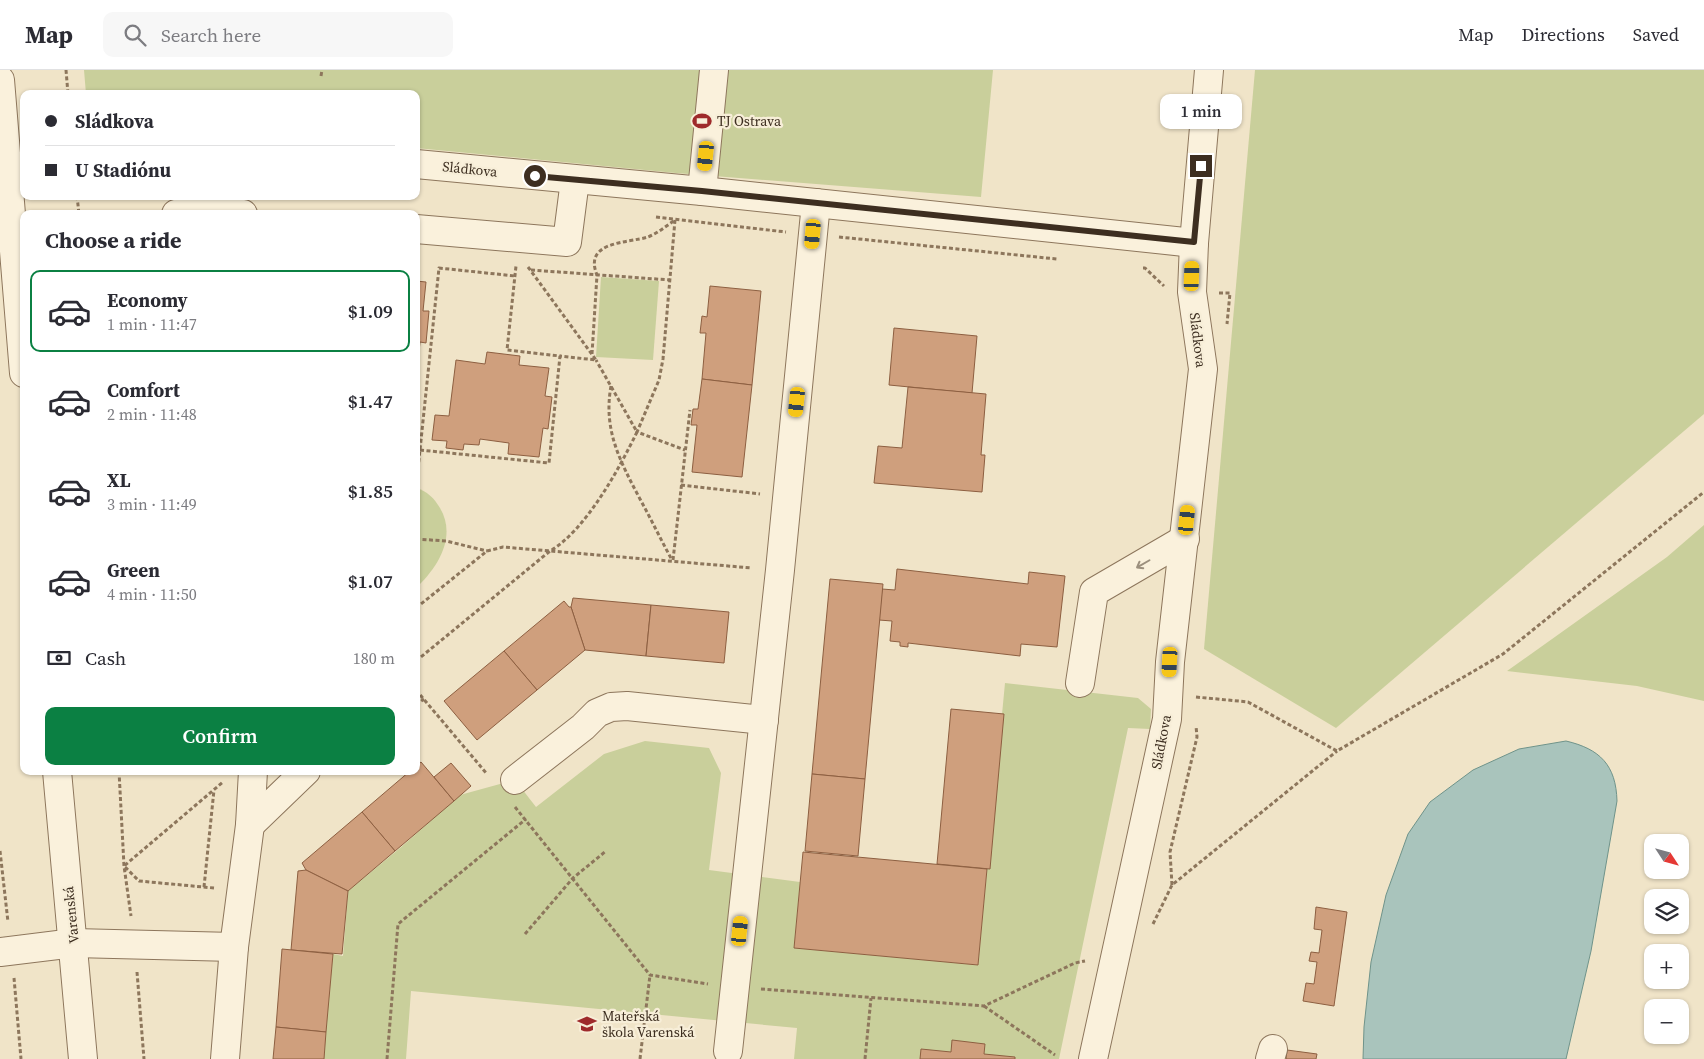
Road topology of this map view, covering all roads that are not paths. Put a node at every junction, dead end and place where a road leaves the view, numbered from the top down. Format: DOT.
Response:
graph roads {
  1 [pos="714,70"];
  2 [pos="1209,70"];
  3 [pos="0,80"];
  4 [pos="14,125"];
  5 [pos="420,164"];
  6 [pos="575,180"];
  7 [pos="702,191"];
  8 [pos="816,203"];
  9 [pos="235,208"];
  10 [pos="190,210"];
  11 [pos="420,230"];
  12 [pos="1194,242"];
  13 [pos="20,274"];
  14 [pos="1185,539"];
  15 [pos="1080,683"];
  16 [pos="764,720"];
  17 [pos="57,775"];
  18 [pos="241,775"];
  19 [pos="302,775"];
  20 [pos="506,788"];
  21 [pos="250,825"];
  22 [pos="74,943"];
  23 [pos="234,947"];
  24 [pos="0,952"];
  25 [pos="728,1051"];
  26 [pos="83,1059"];
  27 [pos="225,1059"];
  28 [pos="1093,1059"];
  1 -- 7 [label="street"];
  2 -- 12 [label="street"];
  3 -- 4 [label="street"];
  4 -- 13 [label="street"];
  5 -- 6 [label="street, Sládkova"];
  6 -- 7 [label="street, Sládkova"];
  6 -- 11 [label="street"];
  7 -- 8 [label="street, Sládkova"];
  8 -- 12 [label="street, Sládkova"];
  8 -- 16 [label="street"];
  9 -- 10 [label="street"];
  12 -- 14 [label="street, Sládkova"];
  14 -- 15 [label="street, one-way"];
  14 -- 28 [label="street, Sládkova"];
  16 -- 20 [label="street"];
  16 -- 25 [label="street"];
  17 -- 22 [label="street, Varenská"];
  18 -- 21 [label="street"];
  19 -- 21 [label="street"];
  21 -- 23 [label="street"];
  22 -- 23 [label="street"];
  22 -- 24 [label="street"];
  22 -- 26 [label="street, Varenská"];
  23 -- 27 [label="street"];
}
